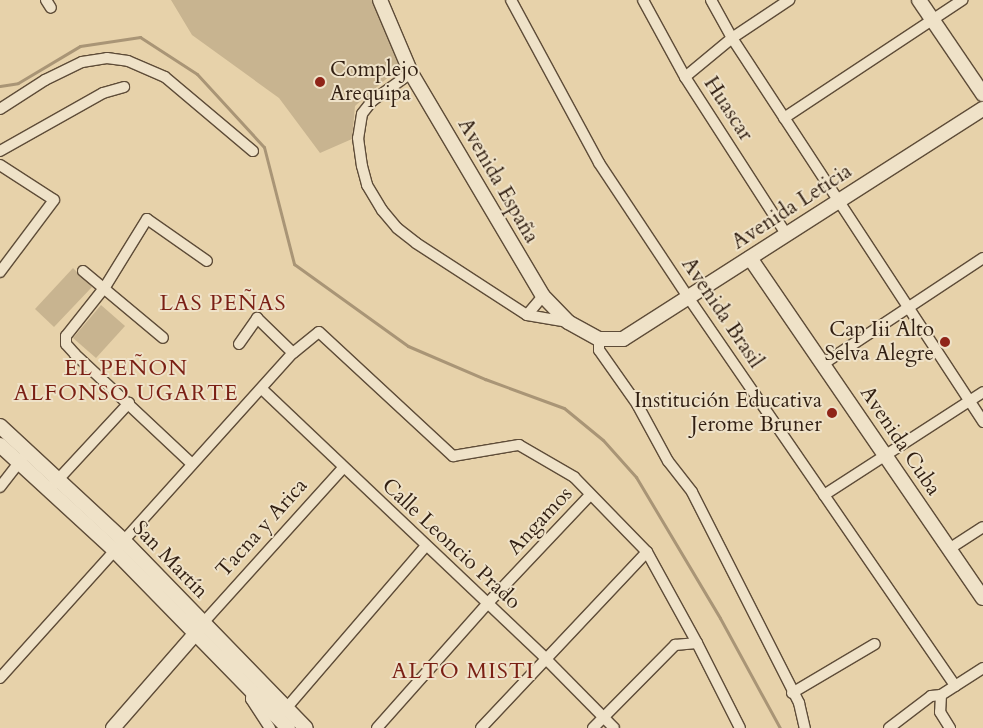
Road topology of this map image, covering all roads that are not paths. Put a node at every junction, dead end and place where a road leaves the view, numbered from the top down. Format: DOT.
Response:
graph roads {
  1 [pos="380,0"];
  2 [pos="511,0"];
  3 [pos="643,0"];
  4 [pos="711,0"];
  5 [pos="789,0"];
  6 [pos="919,0"];
  7 [pos="962,0"];
  8 [pos="932,20"];
  9 [pos="732,38"];
  10 [pos="411,73"];
  11 [pos="685,77"];
  12 [pos="124,87"];
  13 [pos="983,94"];
  14 [pos="0,109"];
  15 [pos="983,109"];
  16 [pos="784,118"];
  17 [pos="0,151"];
  18 [pos="253,151"];
  19 [pos="0,165"];
  20 [pos="839,201"];
  21 [pos="786,234"];
  22 [pos="750,258"];
  23 [pos="983,258"];
  24 [pos="206,261"];
  25 [pos="83,271"];
  26 [pos="0,272"];
  27 [pos="105,287"];
  28 [pos="543,296"];
  29 [pos="688,297"];
  30 [pos="908,307"];
  31 [pos="527,315"];
  32 [pos="568,322"];
  33 [pos="164,338"];
  34 [pos="599,339"];
  35 [pos="623,339"];
  36 [pos="239,344"];
  37 [pos="292,353"];
  38 [pos="823,364"];
  39 [pos="262,389"];
  40 [pos="983,392"];
  41 [pos="969,401"];
  42 [pos="129,403"];
  43 [pos="983,422"];
  44 [pos="0,426"];
  45 [pos="0,445"];
  46 [pos="885,455"];
  47 [pos="24,457"];
  48 [pos="192,464"];
  49 [pos="343,468"];
  50 [pos="54,484"];
  51 [pos="0,487"];
  52 [pos="590,495"];
  53 [pos="824,495"];
  54 [pos="983,527"];
  55 [pos="118,545"];
  56 [pos="426,546"];
  57 [pos="949,549"];
  58 [pos="646,552"];
  59 [pos="983,598"];
  60 [pos="487,604"];
  61 [pos="200,628"];
  62 [pos="697,643"];
  63 [pos="875,644"];
  64 [pos="545,658"];
  65 [pos="983,668"];
  66 [pos="0,678"];
  67 [pos="955,686"];
  68 [pos="792,693"];
  69 [pos="941,695"];
  70 [pos="604,717"];
  71 [pos="281,721"];
  72 [pos="113,728"];
  73 [pos="306,728"];
  74 [pos="377,728"];
  75 [pos="482,728"];
  76 [pos="593,728"];
  77 [pos="614,728"];
  78 [pos="740,728"];
  79 [pos="806,728"];
  80 [pos="889,728"];
  81 [pos="950,728"];
  1 -- 10 [label="street, Avenida España"];
  2 -- 29 [label="street, Avenida Brasil"];
  3 -- 11 [label="street, Huascar"];
  4 -- 9 [label="street"];
  5 -- 9 [label="street"];
  6 -- 8 [label="street"];
  7 -- 8 [label="street"];
  8 -- 13 [label="street"];
  8 -- 16 [label="street"];
  9 -- 11 [label="street"];
  9 -- 16 [label="street"];
  10 -- 28 [label="street, Avenida España"];
  10 -- 31 [label="street"];
  11 -- 21 [label="street, Huascar"];
  12 -- 17 [label="street"];
  14 -- 18 [label="street"];
  15 -- 20 [label="street, Avenida Leticia"];
  16 -- 20 [label="street"];
  19 -- 26 [label="street"];
  20 -- 21 [label="street, Avenida Leticia"];
  20 -- 30 [label="street"];
  21 -- 22 [label="street, Avenida Leticia"];
  22 -- 29 [label="street, Avenida Leticia"];
  22 -- 38 [label="street, Avenida Cuba"];
  23 -- 30 [label="street"];
  24 -- 27 [label="street"];
  25 -- 27 [label="street"];
  27 -- 33 [label="street"];
  27 -- 42 [label="street"];
  28 -- 31 [label="street"];
  28 -- 32 [label="street, Avenida España"];
  29 -- 35 [label="street, Avenida Leticia"];
  29 -- 53 [label="street, Avenida Brasil"];
  30 -- 38 [label="street"];
  30 -- 41 [label="street"];
  31 -- 32 [label="street"];
  32 -- 34 [label="street, Avenida España"];
  34 -- 35 [label="street, Avenida España"];
  34 -- 68 [label="street"];
  36 -- 37 [label="street"];
  37 -- 39 [label="street"];
  37 -- 52 [label="street"];
  38 -- 46 [label="street, Avenida Cuba"];
  39 -- 48 [label="street"];
  39 -- 49 [label="street, Calle Leoncio Prado"];
  40 -- 41 [label="street"];
  41 -- 43 [label="street"];
  41 -- 46 [label="street"];
  42 -- 48 [label="street"];
  42 -- 50 [label="street"];
  44 -- 47 [label="street, San Martín"];
  45 -- 47 [label="street, San Martín"];
  46 -- 53 [label="street"];
  46 -- 57 [label="street, Avenida Cuba"];
  47 -- 50 [label="street, San Martín"];
  47 -- 51 [label="street"];
  48 -- 55 [label="street"];
  49 -- 56 [label="street, Calle Leoncio Prado"];
  49 -- 61 [label="street, Tacna y Arica"];
  50 -- 55 [label="street, San Martín"];
  52 -- 58 [label="street"];
  52 -- 60 [label="street, Angamos"];
  53 -- 67 [label="street, Avenida Brasil"];
  54 -- 57 [label="street"];
  55 -- 61 [label="street, San Martín"];
  55 -- 66 [label="street"];
  56 -- 60 [label="street, Calle Leoncio Prado"];
  56 -- 71 [label="street"];
  57 -- 59 [label="street, Avenida Cuba"];
  58 -- 62 [label="street"];
  58 -- 64 [label="street"];
  60 -- 64 [label="street, Calle Leoncio Prado"];
  60 -- 74 [label="street, Angamos"];
  61 -- 71 [label="street, San Martín"];
  61 -- 72 [label="street, Tacna y Arica"];
  62 -- 70 [label="street"];
  62 -- 78 [label="street"];
  63 -- 68 [label="street"];
  64 -- 70 [label="street, Calle Leoncio Prado"];
  64 -- 75 [label="street"];
  65 -- 67 [label="street"];
  67 -- 69 [label="street"];
  68 -- 79 [label="street"];
  69 -- 80 [label="street"];
  69 -- 81 [label="street"];
  70 -- 76 [label="street"];
  70 -- 77 [label="street, Calle Leoncio Prado"];
  71 -- 73 [label="street, San Martín"];
}
